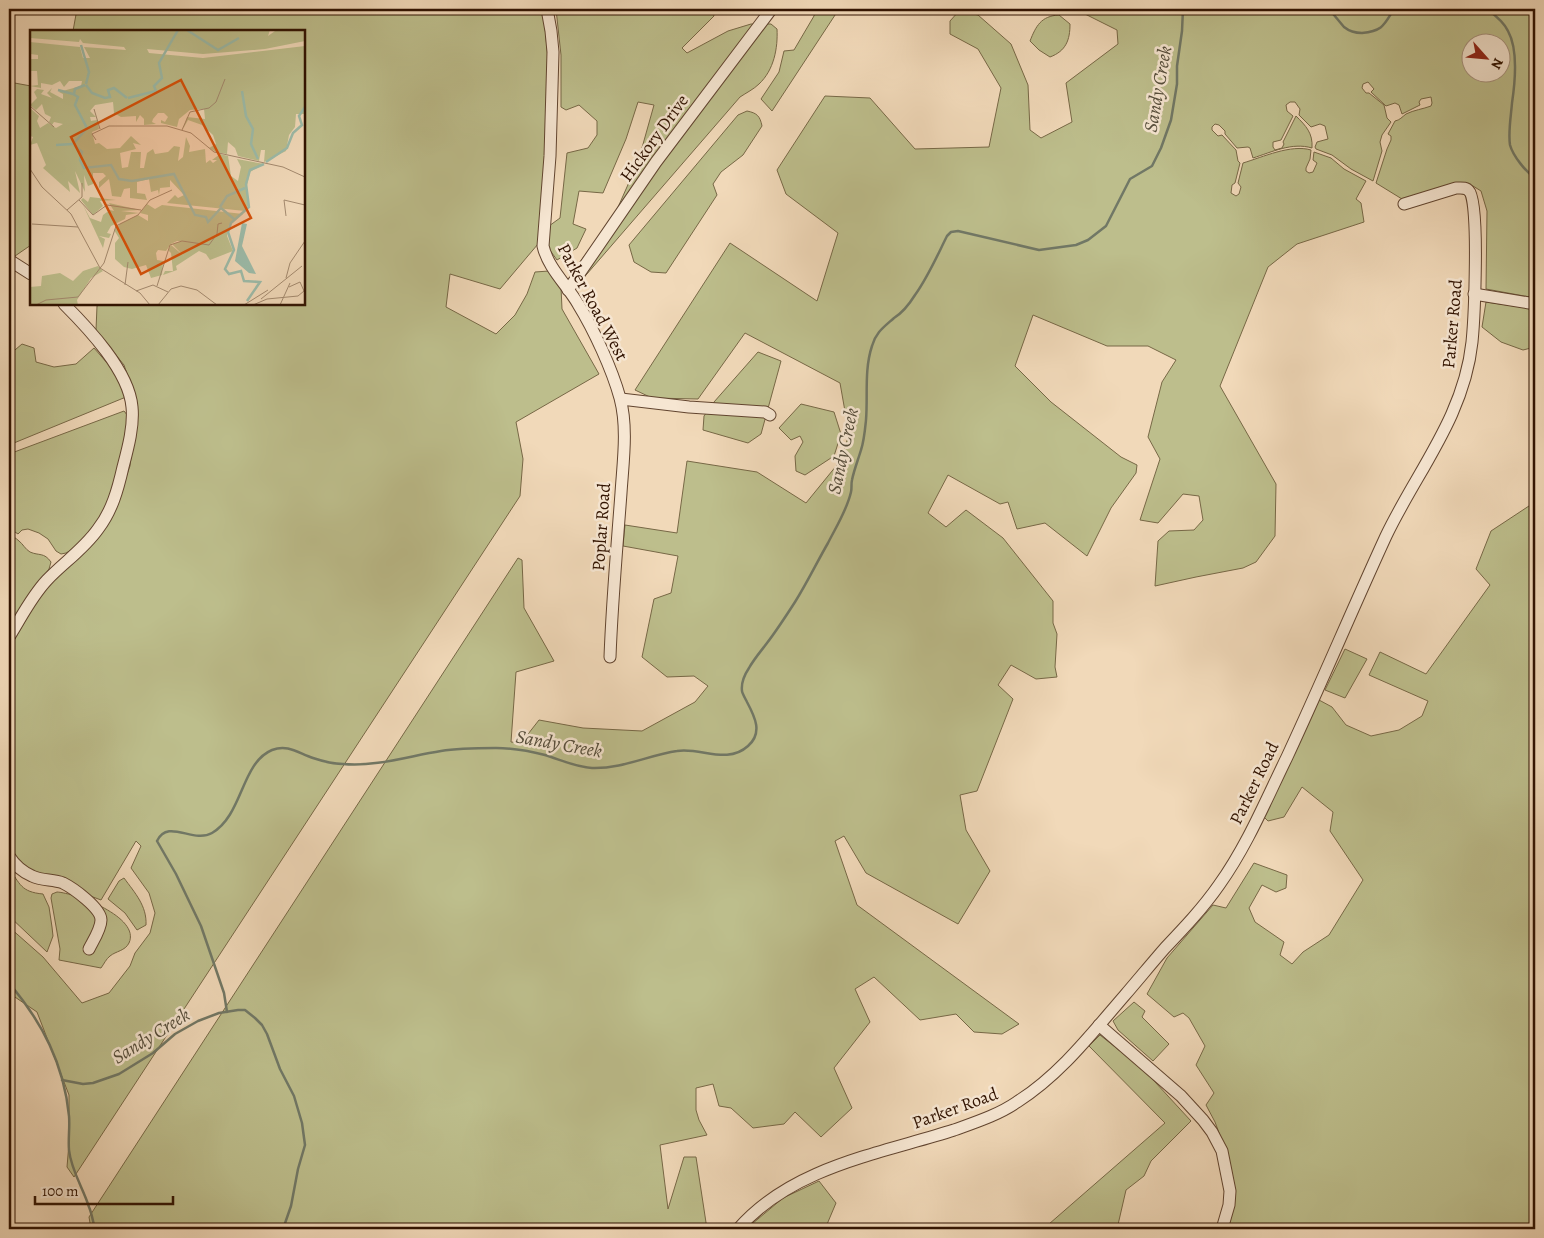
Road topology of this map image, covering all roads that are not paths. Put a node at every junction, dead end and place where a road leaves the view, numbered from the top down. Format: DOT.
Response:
graph roads {
  1 [pos="547,9"];
  2 [pos="770,9"];
  3 [pos="1404,204"];
  4 [pos="9,260"];
  5 [pos="30,273"];
  6 [pos="568,290"];
  7 [pos="1474,294"];
  8 [pos="1535,304"];
  9 [pos="65,305"];
  10 [pos="621,399"];
  11 [pos="770,416"];
  12 [pos="9,637"];
  13 [pos="610,657"];
  14 [pos="9,856"];
  15 [pos="89,949"];
  16 [pos="1099,1025"];
  17 [pos="738,1229"];
  18 [pos="1222,1229"];
  1 -- 6 [label="street, Parker Road West"];
  2 -- 6 [label="street, Hickory Drive"];
  3 -- 7 [label="street, Parker Road"];
  4 -- 5 [label="street"];
  6 -- 10 [label="street, Parker Road West"];
  7 -- 8 [label="street"];
  7 -- 16 [label="street, Parker Road"];
  9 -- 12 [label="street"];
  10 -- 11 [label="street"];
  10 -- 13 [label="street, Poplar Road"];
  14 -- 15 [label="street"];
  16 -- 17 [label="street, Parker Road"];
  16 -- 18 [label="street"];
}
